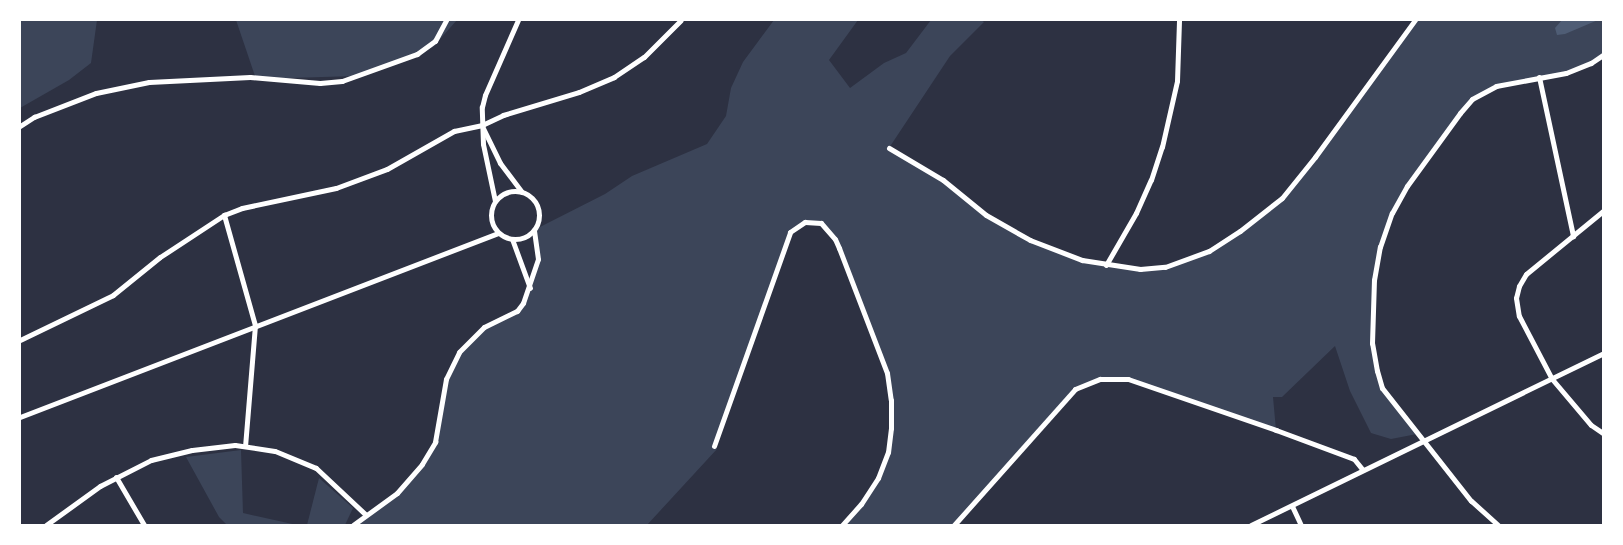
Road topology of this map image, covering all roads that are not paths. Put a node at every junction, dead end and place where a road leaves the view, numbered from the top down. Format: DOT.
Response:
graph roads {
  1 [pos="446,20"];
  2 [pos="518,20"];
  3 [pos="681,20"];
  4 [pos="1179,20"];
  5 [pos="1415,20"];
  6 [pos="1603,55"];
  7 [pos="1539,77"];
  8 [pos="482,125"];
  9 [pos="20,126"];
  10 [pos="889,148"];
  11 [pos="522,192"];
  12 [pos="495,201"];
  13 [pos="1603,211"];
  14 [pos="224,215"];
  15 [pos="534,230"];
  16 [pos="498,232"];
  17 [pos="1573,236"];
  18 [pos="512,239"];
  19 [pos="1106,265"];
  20 [pos="530,288"];
  21 [pos="255,325"];
  22 [pos="20,340"];
  23 [pos="1603,353"];
  24 [pos="1552,379"];
  25 [pos="20,416"];
  26 [pos="1603,433"];
  27 [pos="1422,441"];
  28 [pos="245,446"];
  29 [pos="714,446"];
  30 [pos="1363,470"];
  31 [pos="116,477"];
  32 [pos="1292,506"];
  33 [pos="364,514"];
  34 [pos="46,525"];
  35 [pos="144,525"];
  36 [pos="353,525"];
  37 [pos="842,525"];
  38 [pos="954,525"];
  39 [pos="1251,525"];
  40 [pos="1301,525"];
  41 [pos="1498,525"];
  1 -- 9 [label="street"];
  2 -- 8 [label="street"];
  3 -- 8 [label="street"];
  4 -- 19 [label="street"];
  5 -- 19 [label="street"];
  6 -- 7 [label="street"];
  7 -- 17 [label="street"];
  7 -- 27 [label="street"];
  8 -- 11 [label="street"];
  8 -- 12 [label="street"];
  8 -- 14 [label="street"];
  10 -- 19 [label="street"];
  11 -- 12 [label="street"];
  11 -- 15 [label="street"];
  12 -- 16 [label="street"];
  13 -- 17 [label="street"];
  14 -- 21 [label="street"];
  14 -- 22 [label="street"];
  15 -- 18 [label="street"];
  15 -- 20 [label="street"];
  16 -- 18 [label="street"];
  16 -- 21 [label="street"];
  17 -- 24 [label="street"];
  18 -- 20 [label="street"];
  20 -- 33 [label="street"];
  21 -- 25 [label="street"];
  21 -- 28 [label="street"];
  23 -- 24 [label="street"];
  24 -- 26 [label="street"];
  24 -- 27 [label="street"];
  27 -- 30 [label="street"];
  27 -- 41 [label="street"];
  28 -- 31 [label="street"];
  28 -- 33 [label="street"];
  29 -- 37 [label="street"];
  30 -- 32 [label="street"];
  30 -- 38 [label="street"];
  31 -- 34 [label="street"];
  31 -- 35 [label="street"];
  32 -- 39 [label="street"];
  32 -- 40 [label="street"];
  33 -- 36 [label="street"];
}
